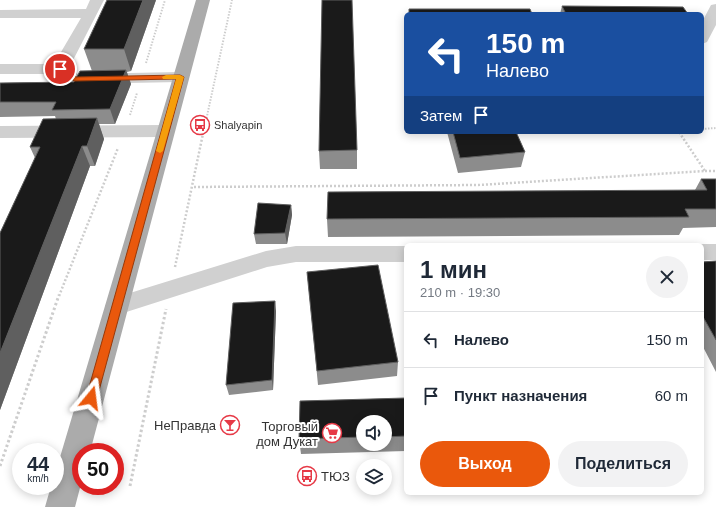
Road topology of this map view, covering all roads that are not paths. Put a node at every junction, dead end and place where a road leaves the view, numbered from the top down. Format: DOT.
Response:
graph roads {
  1 [pos="203,0"];
  2 [pos="94,6"];
  3 [pos="716,8"];
  4 [pos="0,14"];
  5 [pos="704,35"];
  6 [pos="0,69"];
  7 [pos="60,69"];
  8 [pos="180,77"];
  9 [pos="0,132"];
  10 [pos="165,132"];
  11 [pos="704,252"];
  12 [pos="716,252"];
  13 [pos="404,254"];
  14 [pos="117,306"];
  15 [pos="60,507"];
  1 -- 8 [label="main road"];
  2 -- 4 [label="lane"];
  2 -- 7 [label="lane"];
  3 -- 5 [label="lane"];
  6 -- 7 [label="lane"];
  7 -- 8 [label="lane"];
  8 -- 10 [label="main road"];
  9 -- 10 [label="lane"];
  10 -- 14 [label="main road"];
  11 -- 12 [label="lane"];
  13 -- 14 [label="lane"];
  14 -- 15 [label="main road"];
}
